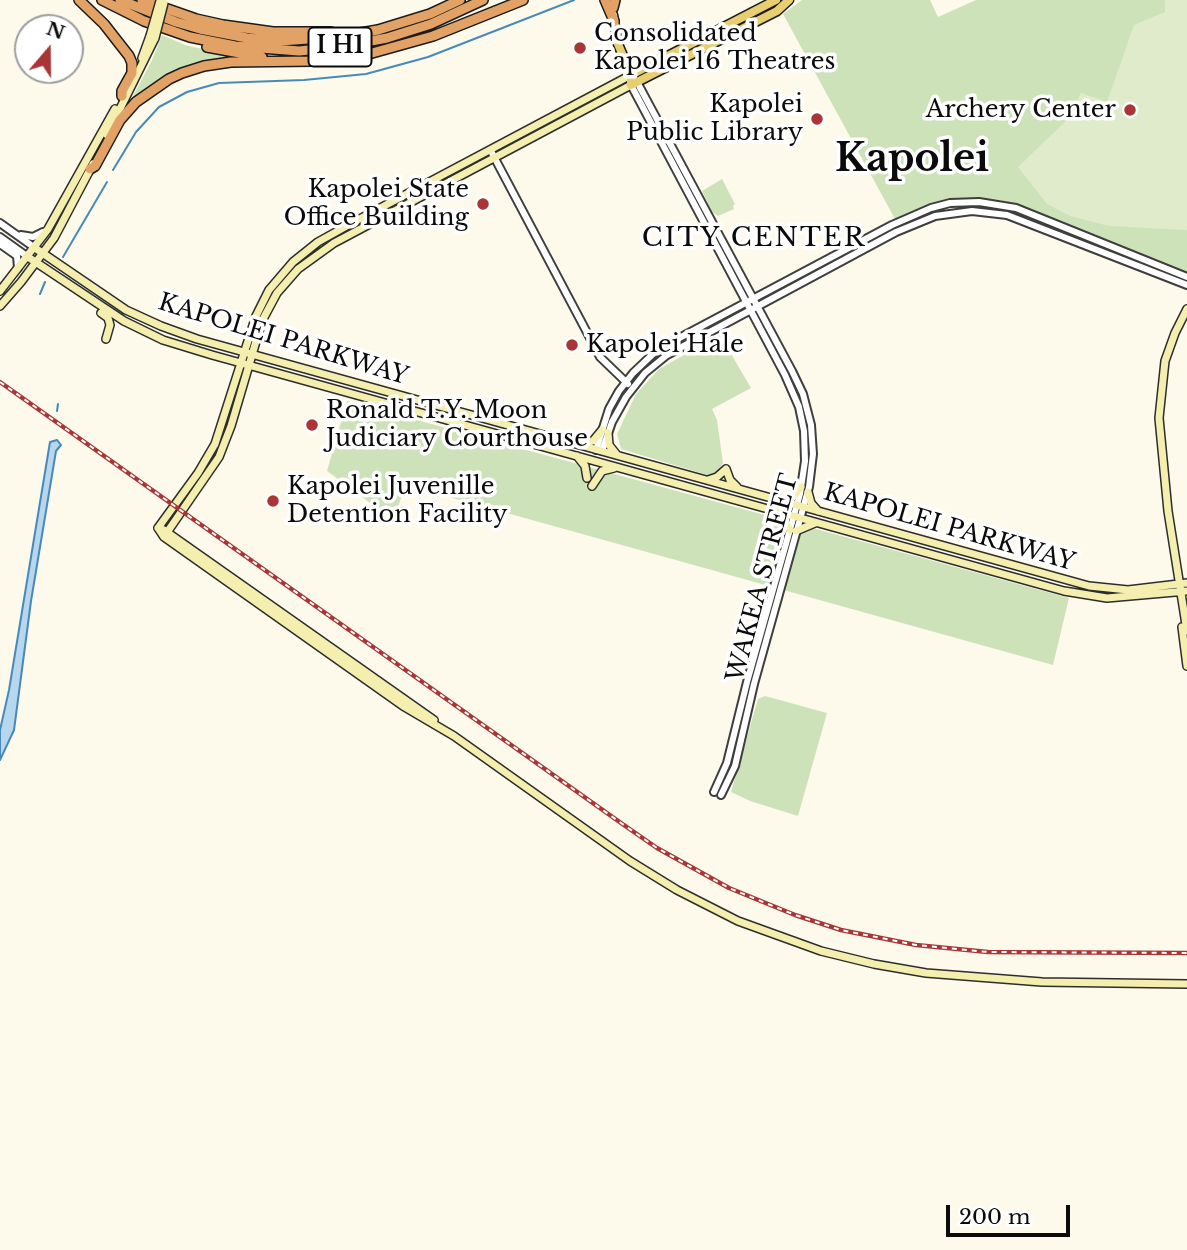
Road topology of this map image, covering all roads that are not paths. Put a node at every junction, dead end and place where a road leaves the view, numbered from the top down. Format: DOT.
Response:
graph roads {
  1 [pos="79,0"];
  2 [pos="102,0"];
  3 [pos="120,0"];
  4 [pos="142,0"];
  5 [pos="460,0"];
  6 [pos="483,0"];
  7 [pos="490,0"];
  8 [pos="523,0"];
  9 [pos="605,0"];
  10 [pos="776,0"];
  11 [pos="789,0"];
  12 [pos="162,1"];
  13 [pos="614,3"];
  14 [pos="614,21"];
  15 [pos="163,29"];
  16 [pos="378,30"];
  17 [pos="153,37"];
  18 [pos="365,55"];
  19 [pos="130,57"];
  20 [pos="313,61"];
  21 [pos="140,62"];
  22 [pos="633,80"];
  23 [pos="122,96"];
  24 [pos="490,150"];
  25 [pos="495,158"];
  26 [pos="90,169"];
  27 [pos="0,223"];
  28 [pos="48,229"];
  29 [pos="12,231"];
  30 [pos="0,237"];
  31 [pos="54,238"];
  32 [pos="0,244"];
  33 [pos="35,248"];
  34 [pos="43,254"];
  35 [pos="28,257"];
  36 [pos="36,263"];
  37 [pos="57,264"];
  38 [pos="18,271"];
  39 [pos="54,275"];
  40 [pos="1187,277"];
  41 [pos="22,282"];
  42 [pos="1187,285"];
  43 [pos="748,287"];
  44 [pos="72,288"];
  45 [pos="740,290"];
  46 [pos="0,291"];
  47 [pos="767,291"];
  48 [pos="754,299"];
  49 [pos="769,300"];
  50 [pos="747,303"];
  51 [pos="0,306"];
  52 [pos="758,306"];
  53 [pos="735,309"];
  54 [pos="1187,309"];
  55 [pos="751,310"];
  56 [pos="737,317"];
  57 [pos="765,319"];
  58 [pos="758,324"];
  59 [pos="106,339"];
  60 [pos="247,353"];
  61 [pos="244,364"];
  62 [pos="626,382"];
  63 [pos="633,387"];
  64 [pos="419,401"];
  65 [pos="416,412"];
  66 [pos="605,432"];
  67 [pos="224,435"];
  68 [pos="579,445"];
  69 [pos="599,451"];
  70 [pos="576,456"];
  71 [pos="617,456"];
  72 [pos="596,461"];
  73 [pos="617,467"];
  74 [pos="587,478"];
  75 [pos="707,480"];
  76 [pos="722,485"];
  77 [pos="592,486"];
  78 [pos="739,489"];
  79 [pos="804,490"];
  80 [pos="719,495"];
  81 [pos="782,501"];
  82 [pos="800,506"];
  83 [pos="818,511"];
  84 [pos="776,512"];
  85 [pos="797,517"];
  86 [pos="817,523"];
  87 [pos="158,528"];
  88 [pos="168,531"];
  89 [pos="793,532"];
  90 [pos="1176,565"];
  91 [pos="1187,576"];
  92 [pos="1182,589"];
  93 [pos="1187,599"];
  94 [pos="1185,620"];
  95 [pos="1187,631"];
  96 [pos="1187,666"];
  97 [pos="454,736"];
  98 [pos="1187,984"];
  1 -- 19 [label="highway"];
  2 -- 15 [label="highway, I H1"];
  3 -- 16 [label="highway, I H1"];
  4 -- 16 [label="highway"];
  5 -- 16 [label="highway, I H1"];
  6 -- 15 [label="highway, I H1"];
  7 -- 18 [label="highway"];
  8 -- 18 [label="highway"];
  9 -- 14 [label="highway"];
  10 -- 22 [label="main road"];
  11 -- 22 [label="main road"];
  12 -- 17 [label="main road, bridge"];
  13 -- 14 [label="main road, WAKEA STREET"];
  14 -- 22 [label="main road, WAKEA STREET"];
  15 -- 20 [label="highway"];
  17 -- 21 [label="main road"];
  17 -- 26 [label="main road"];
  18 -- 20 [label="highway"];
  19 -- 21 [label="highway"];
  19 -- 23 [label="highway"];
  20 -- 26 [label="highway"];
  21 -- 23 [label="main road"];
  22 -- 24 [label="main road"];
  22 -- 25 [label="main road"];
  22 -- 43 [label="street, WAKEA STREET"];
  22 -- 45 [label="street, WAKEA STREET"];
  23 -- 28 [label="main road"];
  24 -- 25 [label="street"];
  24 -- 60 [label="main road"];
  25 -- 60 [label="main road"];
  25 -- 62 [label="street"];
  26 -- 31 [label="main road"];
  27 -- 29 [label="street, KAPOLEI PARKWAY"];
  28 -- 29 [label="street"];
  28 -- 33 [label="main road"];
  29 -- 33 [label="street, KAPOLEI PARKWAY"];
  30 -- 35 [label="street, KAPOLEI PARKWAY"];
  31 -- 34 [label="main road"];
  31 -- 37 [label="main road"];
  32 -- 38 [label="street"];
  33 -- 34 [label="main road, KAPOLEI PARKWAY"];
  33 -- 35 [label="main road"];
  34 -- 36 [label="main road"];
  34 -- 37 [label="main road, KAPOLEI PARKWAY"];
  35 -- 36 [label="main road, KAPOLEI PARKWAY"];
  35 -- 38 [label="main road"];
  36 -- 39 [label="main road, KAPOLEI PARKWAY"];
  36 -- 41 [label="main road"];
  37 -- 60 [label="main road, KAPOLEI PARKWAY"];
  38 -- 46 [label="main road"];
  39 -- 41 [label="main road"];
  39 -- 44 [label="main road, KAPOLEI PARKWAY"];
  40 -- 47 [label="street"];
  41 -- 51 [label="main road"];
  42 -- 49 [label="street"];
  43 -- 47 [label="street"];
  43 -- 48 [label="street, WAKEA STREET"];
  44 -- 59 [label="main road"];
  44 -- 61 [label="main road, KAPOLEI PARKWAY"];
  45 -- 50 [label="street, WAKEA STREET"];
  45 -- 53 [label="street"];
  47 -- 48 [label="street"];
  48 -- 50 [label="street"];
  48 -- 52 [label="street, WAKEA STREET"];
  49 -- 52 [label="street"];
  49 -- 57 [label="street"];
  50 -- 53 [label="street"];
  50 -- 55 [label="street, WAKEA STREET"];
  52 -- 55 [label="street"];
  52 -- 57 [label="street, WAKEA STREET"];
  53 -- 62 [label="street"];
  54 -- 90 [label="main road"];
  55 -- 56 [label="street"];
  55 -- 58 [label="street, WAKEA STREET"];
  56 -- 58 [label="street"];
  56 -- 63 [label="street"];
  57 -- 79 [label="street, WAKEA STREET"];
  58 -- 79 [label="street, WAKEA STREET"];
  60 -- 61 [label="main road"];
  60 -- 64 [label="main road, KAPOLEI PARKWAY"];
  61 -- 65 [label="main road, KAPOLEI PARKWAY"];
  61 -- 67 [label="main road"];
  62 -- 63 [label="street"];
  62 -- 66 [label="street"];
  63 -- 66 [label="street"];
  64 -- 65 [label="main road"];
  64 -- 68 [label="main road, KAPOLEI PARKWAY"];
  65 -- 70 [label="main road, KAPOLEI PARKWAY"];
  66 -- 68 [label="main road"];
  66 -- 69 [label="street"];
  66 -- 71 [label="main road"];
  67 -- 87 [label="main road"];
  67 -- 88 [label="main road"];
  68 -- 69 [label="main road, KAPOLEI PARKWAY"];
  69 -- 71 [label="main road, KAPOLEI PARKWAY"];
  69 -- 72 [label="main road"];
  70 -- 72 [label="main road, KAPOLEI PARKWAY"];
  70 -- 74 [label="main road"];
  71 -- 75 [label="main road, KAPOLEI PARKWAY"];
  72 -- 73 [label="main road, KAPOLEI PARKWAY"];
  73 -- 77 [label="main road"];
  73 -- 80 [label="main road, KAPOLEI PARKWAY"];
  75 -- 76 [label="main road, KAPOLEI PARKWAY"];
  75 -- 78 [label="main road"];
  76 -- 78 [label="main road, KAPOLEI PARKWAY"];
  76 -- 80 [label="main road"];
  78 -- 81 [label="main road, KAPOLEI PARKWAY"];
  79 -- 81 [label="main road"];
  79 -- 82 [label="street, WAKEA STREET"];
  79 -- 83 [label="main road"];
  80 -- 84 [label="main road, KAPOLEI PARKWAY"];
  81 -- 82 [label="main road, KAPOLEI PARKWAY"];
  82 -- 83 [label="main road, KAPOLEI PARKWAY"];
  82 -- 85 [label="street, WAKEA STREET"];
  83 -- 92 [label="main road, KAPOLEI PARKWAY"];
  84 -- 85 [label="main road, KAPOLEI PARKWAY"];
  84 -- 89 [label="main road"];
  85 -- 86 [label="main road, KAPOLEI PARKWAY"];
  85 -- 89 [label="street, WAKEA STREET"];
  86 -- 89 [label="main road"];
  86 -- 92 [label="main road, KAPOLEI PARKWAY"];
  87 -- 88 [label="main road"];
  87 -- 97 [label="main road"];
  88 -- 97 [label="main road"];
  89 -- 89 [label="street, WAKEA STREET"];
  90 -- 91 [label="main road"];
  90 -- 92 [label="main road"];
  92 -- 94 [label="main road"];
  92 -- 96 [label="main road"];
  93 -- 94 [label="main road"];
  94 -- 95 [label="main road"];
  97 -- 98 [label="main road"];
}
